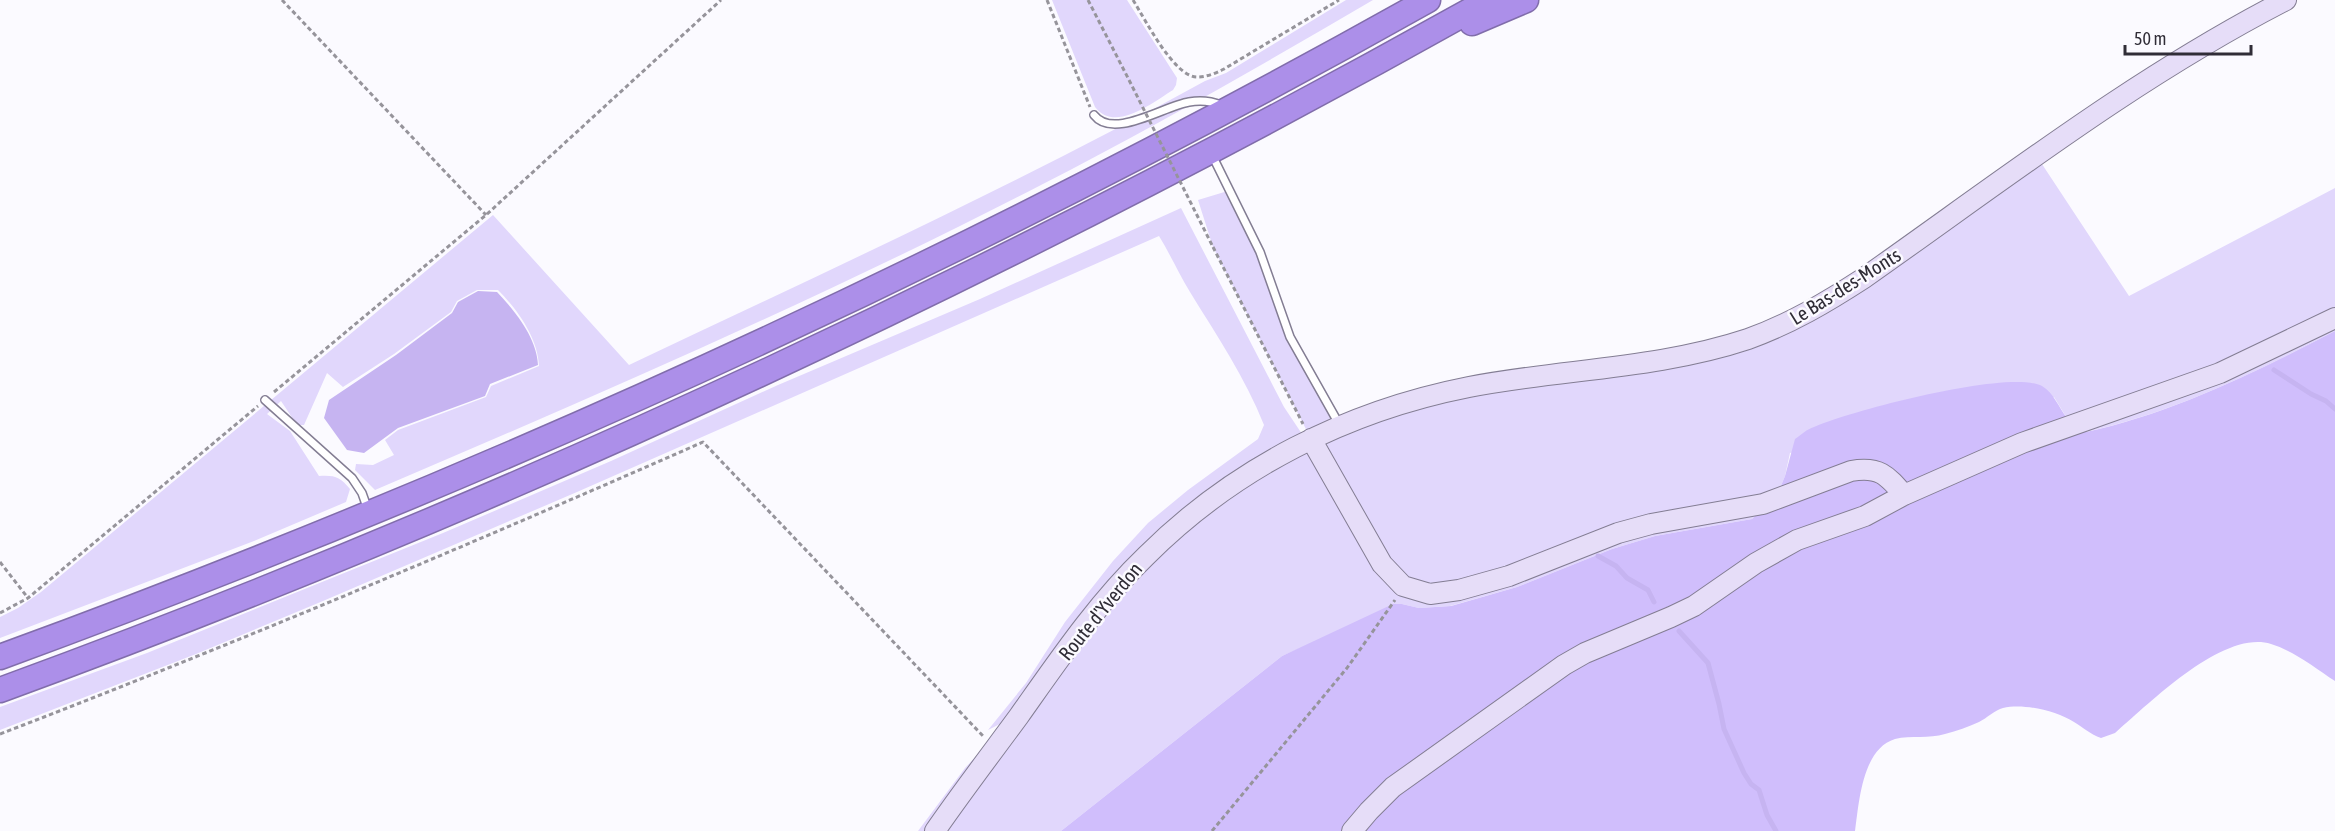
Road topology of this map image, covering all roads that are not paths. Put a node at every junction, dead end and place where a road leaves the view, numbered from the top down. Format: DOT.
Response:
graph roads {
  1 [pos="1428,0"];
  2 [pos="1489,0"];
  3 [pos="1526,0"];
  4 [pos="2286,0"];
  5 [pos="1368,68"];
  6 [pos="1229,108"];
  7 [pos="1094,115"];
  8 [pos="1210,153"];
  9 [pos="2335,318"];
  10 [pos="265,399"];
  11 [pos="1341,426"];
  12 [pos="1311,439"];
  13 [pos="1904,495"];
  14 [pos="369,513"];
  15 [pos="0,657"];
  16 [pos="0,690"];
  17 [pos="935,831"];
  18 [pos="1352,831"];
  1 -- 6 [label="highway"];
  2 -- 5 [label="highway"];
  3 -- 5 [label="highway"];
  4 -- 11 [label="street, Le Bas-des-Monts"];
  5 -- 8 [label="highway"];
  6 -- 7 [label="lane"];
  6 -- 14 [label="highway"];
  8 -- 11 [label="lane"];
  8 -- 16 [label="highway"];
  9 -- 13 [label="street"];
  10 -- 14 [label="lane"];
  11 -- 12 [label="street, Le Bas-des-Monts"];
  12 -- 13 [label="street"];
  12 -- 17 [label="street, Route d'Yverdon"];
  13 -- 18 [label="street"];
  14 -- 15 [label="highway"];
}
